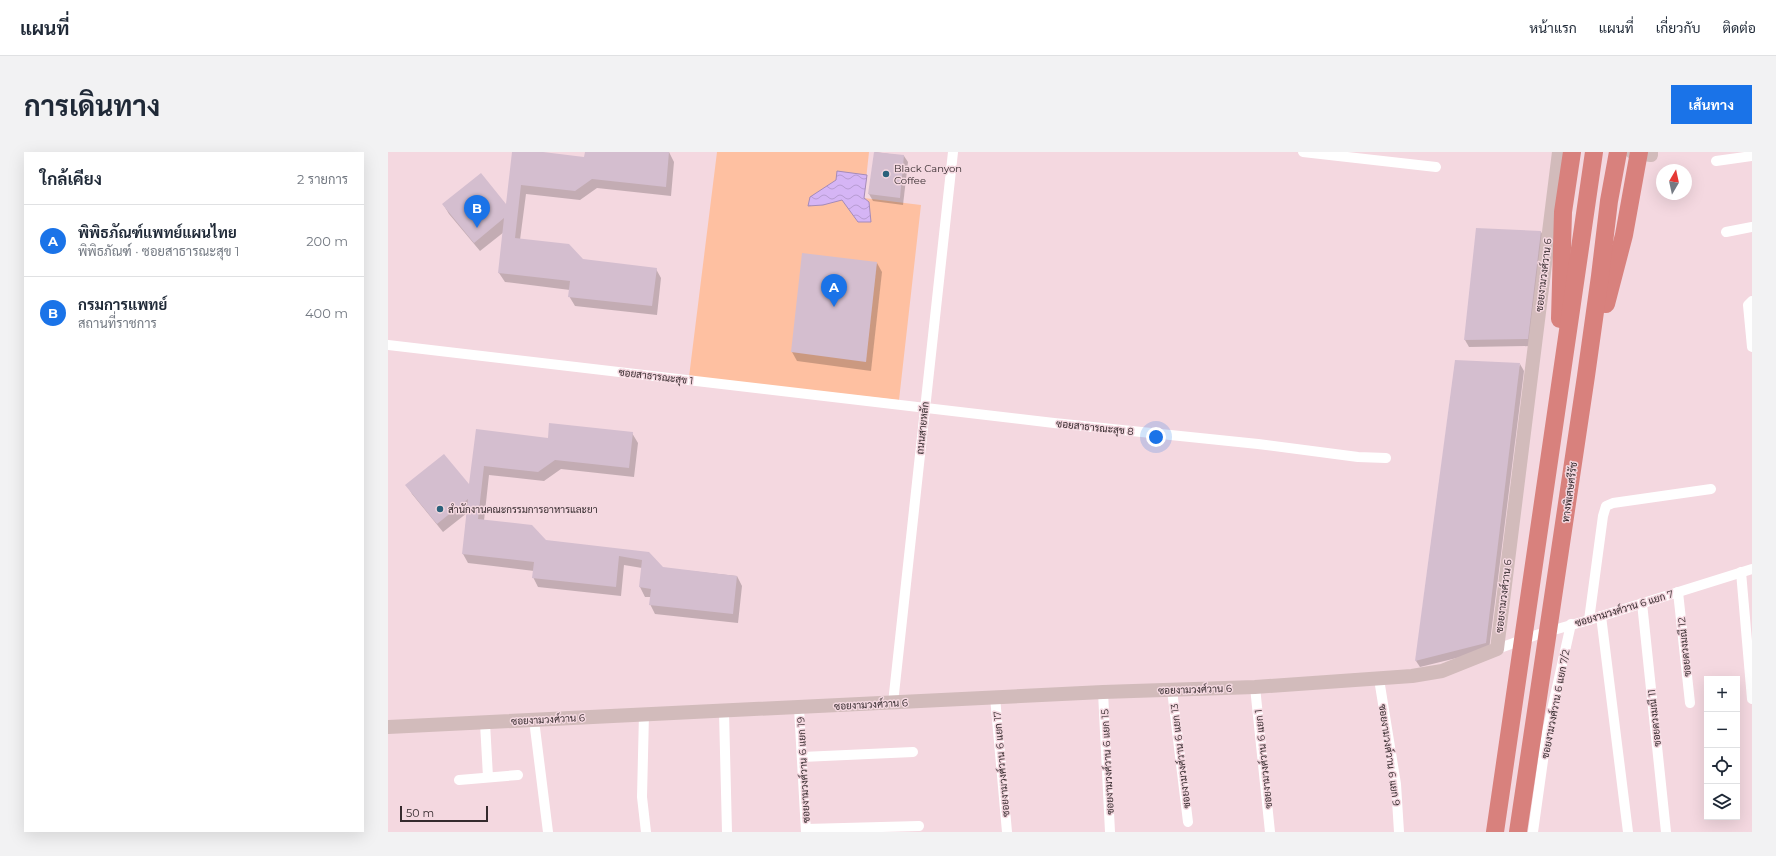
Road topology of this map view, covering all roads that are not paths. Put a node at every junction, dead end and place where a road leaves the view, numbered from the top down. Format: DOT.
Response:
graph roads {
  1 [pos="953,152"];
  2 [pos="1303,152"];
  3 [pos="1559,152"];
  4 [pos="1572,152"];
  5 [pos="1594,152"];
  6 [pos="1618,152"];
  7 [pos="1632,152"];
  8 [pos="1639,152"];
  9 [pos="1651,152"];
  10 [pos="1752,156"];
  11 [pos="1716,161"];
  12 [pos="1436,167"];
  13 [pos="1752,227"];
  14 [pos="1726,232"];
  15 [pos="1752,301"];
  16 [pos="388,345"];
  17 [pos="1752,347"];
  18 [pos="1586,376"];
  19 [pos="1561,378"];
  20 [pos="924,408"];
  21 [pos="1386,458"];
  22 [pos="1711,489"];
  23 [pos="1752,569"];
  24 [pos="1741,572"];
  25 [pos="1678,592"];
  26 [pos="1642,603"];
  27 [pos="1601,616"];
  28 [pos="1590,620"];
  29 [pos="1571,624"];
  30 [pos="1497,649"];
  31 [pos="1379,678"];
  32 [pos="1255,687"];
  33 [pos="1172,690"];
  34 [pos="1103,692"];
  35 [pos="995,697"];
  36 [pos="1752,699"];
  37 [pos="893,703"];
  38 [pos="1690,703"];
  39 [pos="799,708"];
  40 [pos="724,712"];
  41 [pos="644,714"];
  42 [pos="534,720"];
  43 [pos="485,723"];
  44 [pos="388,727"];
  45 [pos="913,752"];
  46 [pos="802,757"];
  47 [pos="518,774"];
  48 [pos="488,777"];
  49 [pos="459,780"];
  50 [pos="1188,822"];
  51 [pos="919,826"];
  52 [pos="806,831"];
  53 [pos="548,832"];
  54 [pos="646,832"];
  55 [pos="727,832"];
  56 [pos="1007,832"];
  57 [pos="1110,832"];
  58 [pos="1270,832"];
  59 [pos="1399,832"];
  60 [pos="1496,832"];
  61 [pos="1518,832"];
  62 [pos="1533,832"];
  63 [pos="1628,832"];
  64 [pos="1666,832"];
  1 -- 20 [label="street, ถนนสายหลัก"];
  2 -- 12 [label="street"];
  3 -- 30 [label="street, ซอยงามวงศ์วาน 6"];
  4 -- 19 [label="highway"];
  5 -- 19 [label="highway"];
  6 -- 18 [label="highway, ทางพิเศษศรีรัช"];
  7 -- 9 [label="street"];
  8 -- 18 [label="highway"];
  10 -- 11 [label="street"];
  13 -- 14 [label="street"];
  15 -- 17 [label="street"];
  16 -- 20 [label="street, ซอยสาธารณะสุข 1"];
  18 -- 61 [label="highway, ทางพิเศษศรีรัช"];
  19 -- 60 [label="highway"];
  20 -- 21 [label="street, ซอยสาธารณะสุข 8"];
  20 -- 37 [label="street, ถนนสายหลัก"];
  22 -- 28 [label="street"];
  23 -- 24 [label="street, ซอยงามวงศ์วาน 6 แยก 7"];
  24 -- 25 [label="street, ซอยงามวงศ์วาน 6 แยก 7"];
  24 -- 36 [label="street"];
  25 -- 26 [label="street, ซอยงามวงศ์วาน 6 แยก 7"];
  25 -- 38 [label="street, ซอยดวงมณี 12"];
  26 -- 27 [label="street, ซอยงามวงศ์วาน 6 แยก 7"];
  26 -- 64 [label="street, ซอยดวงมณี 11"];
  27 -- 28 [label="street, ซอยงามวงศ์วาน 6 แยก 7"];
  27 -- 63 [label="street"];
  28 -- 29 [label="street, ซอยงามวงศ์วาน 6 แยก 7"];
  29 -- 30 [label="street, ซอยงามวงศ์วาน 6 แยก 7"];
  29 -- 62 [label="street, ซอยงามวงศ์วาน 6 แยก 7/2"];
  30 -- 31 [label="street, ซอยงามวงศ์วาน 6"];
  31 -- 32 [label="street, ซอยงามวงศ์วาน 6"];
  31 -- 59 [label="street, ซอยงามวงศ์วาน 6 แยก 9"];
  32 -- 33 [label="street, ซอยงามวงศ์วาน 6"];
  32 -- 58 [label="street, ซอยงามวงศ์วาน 6 แยก 1"];
  33 -- 34 [label="street, ซอยงามวงศ์วาน 6"];
  33 -- 50 [label="street, ซอยงามวงศ์วาน 6 แยก 13"];
  34 -- 35 [label="street, ซอยงามวงศ์วาน 6"];
  34 -- 57 [label="street, ซอยงามวงศ์วาน 6 แยก 15"];
  35 -- 37 [label="street, ซอยงามวงศ์วาน 6"];
  35 -- 56 [label="street, ซอยงามวงศ์วาน 6 แยก 17"];
  37 -- 39 [label="street, ซอยงามวงศ์วาน 6"];
  39 -- 40 [label="street, ซอยงามวงศ์วาน 6"];
  39 -- 46 [label="street, ซอยงามวงศ์วาน 6 แยก 19"];
  40 -- 41 [label="street, ซอยงามวงศ์วาน 6"];
  40 -- 55 [label="street"];
  41 -- 42 [label="street, ซอยงามวงศ์วาน 6"];
  41 -- 54 [label="street"];
  42 -- 43 [label="street, ซอยงามวงศ์วาน 6"];
  42 -- 53 [label="street"];
  43 -- 44 [label="street, ซอยงามวงศ์วาน 6"];
  43 -- 48 [label="street"];
  45 -- 46 [label="street"];
  46 -- 52 [label="street, ซอยงามวงศ์วาน 6 แยก 19"];
  47 -- 48 [label="street"];
  48 -- 49 [label="street"];
  51 -- 52 [label="street"];
}
